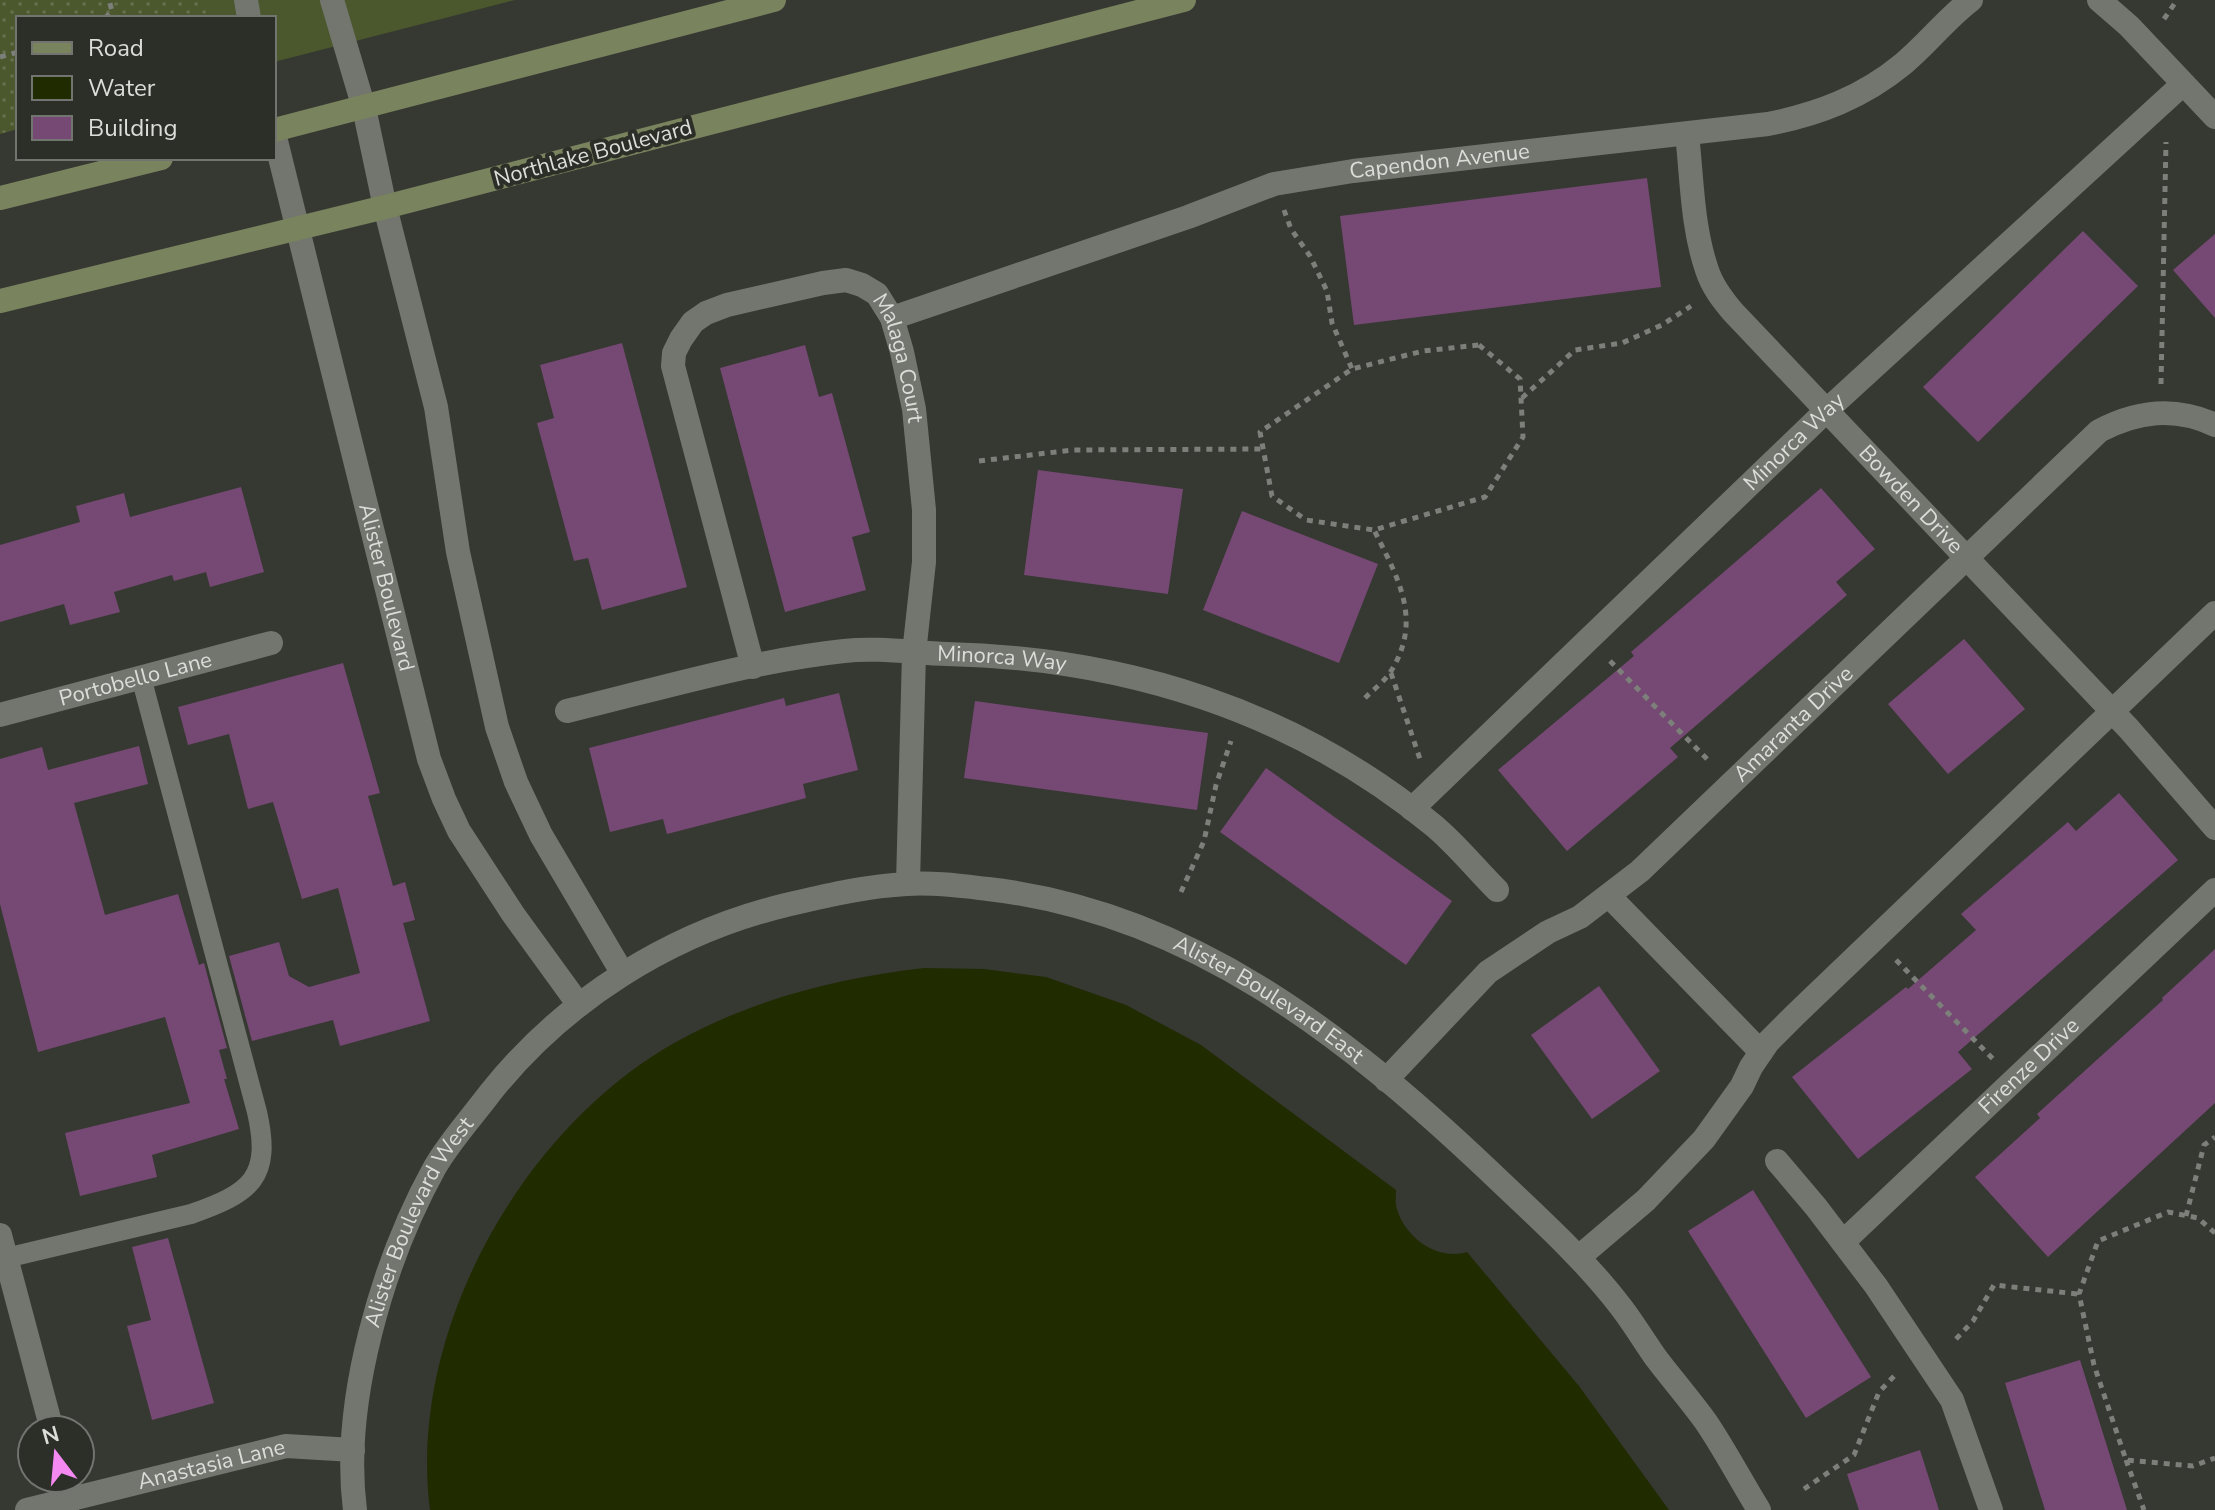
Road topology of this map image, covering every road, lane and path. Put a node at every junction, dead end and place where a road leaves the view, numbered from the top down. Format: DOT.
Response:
graph roads {
  1 [pos="332,0"];
  2 [pos="774,0"];
  3 [pos="1184,0"];
  4 [pos="1971,0"];
  5 [pos="2099,0"];
  6 [pos="2177,0"];
  7 [pos="2159,27"];
  8 [pos="2183,84"];
  9 [pos="364,108"];
  10 [pos="2215,117"];
  11 [pos="2167,128"];
  12 [pos="276,131"];
  13 [pos="1687,134"];
  14 [pos="276,140"];
  15 [pos="153,160"];
  16 [pos="1274,184"];
  17 [pos="0,198"];
  18 [pos="385,207"];
  19 [pos="299,228"];
  20 [pos="0,301"];
  21 [pos="1691,306"];
  22 [pos="892,318"];
  23 [pos="1352,369"];
  24 [pos="2161,389"];
  25 [pos="1521,399"];
  26 [pos="1827,410"];
  27 [pos="2215,425"];
  28 [pos="1262,449"];
  29 [pos="979,461"];
  30 [pos="1374,530"];
  31 [pos="1966,557"];
  32 [pos="2215,613"];
  33 [pos="1589,639"];
  34 [pos="271,643"];
  35 [pos="914,653"];
  36 [pos="753,667"];
  37 [pos="1391,673"];
  38 [pos="141,677"];
  39 [pos="1365,698"];
  40 [pos="567,711"];
  41 [pos="2112,712"];
  42 [pos="0,715"];
  43 [pos="1236,729"];
  44 [pos="1713,766"];
  45 [pos="1430,791"];
  46 [pos="1412,809"];
  47 [pos="2215,828"];
  48 [pos="908,883"];
  49 [pos="1497,890"];
  50 [pos="2215,890"];
  51 [pos="1181,892"];
  52 [pos="1609,896"];
  53 [pos="1886,952"];
  54 [pos="623,974"];
  55 [pos="598,988"];
  56 [pos="579,1005"];
  57 [pos="1761,1052"];
  58 [pos="1386,1080"];
  59 [pos="2014,1081"];
  60 [pos="2215,1137"];
  61 [pos="1777,1161"];
  62 [pos="2186,1216"];
  63 [pos="2215,1233"];
  64 [pos="1843,1242"];
  65 [pos="3,1247"];
  66 [pos="1579,1257"];
  67 [pos="2079,1294"];
  68 [pos="1956,1339"];
  69 [pos="1901,1369"];
  70 [pos="48,1414"];
  71 [pos="353,1450"];
  72 [pos="2215,1458"];
  73 [pos="2126,1460"];
  74 [pos="1804,1489"];
  75 [pos="65,1496"];
  76 [pos="27,1510"];
  77 [pos="355,1510"];
  78 [pos="1759,1510"];
  79 [pos="1991,1510"];
  80 [pos="2144,1510"];
  1 -- 9 [label="street"];
  2 -- 9 [label="main road"];
  3 -- 18 [label="main road, Northlake Boulevard"];
  4 -- 13 [label="street, Capendon Avenue"];
  5 -- 8 [label="street"];
  6 -- 7 [label="path"];
  8 -- 10 [label="street"];
  8 -- 26 [label="street, Minorca Way"];
  9 -- 12 [label="main road"];
  9 -- 18 [label="street"];
  11 -- 24 [label="path"];
  13 -- 16 [label="street, Capendon Avenue"];
  13 -- 26 [label="street, Bowden Drive"];
  14 -- 19 [label="street, Alister Boulevard"];
  15 -- 17 [label="main road"];
  16 -- 22 [label="street, Capendon Avenue"];
  16 -- 23 [label="path"];
  18 -- 19 [label="main road, Northlake Boulevard"];
  18 -- 54 [label="street"];
  19 -- 20 [label="main road, Northlake Boulevard"];
  19 -- 56 [label="street, Alister Boulevard"];
  21 -- 25 [label="path"];
  22 -- 35 [label="street, Malaga Court"];
  22 -- 36 [label="street, Malaga Court"];
  23 -- 25 [label="path"];
  23 -- 28 [label="path"];
  25 -- 30 [label="path"];
  26 -- 31 [label="street, Bowden Drive"];
  26 -- 33 [label="street, Minorca Way"];
  27 -- 31 [label="street, Amaranta Drive"];
  28 -- 29 [label="path"];
  28 -- 30 [label="path"];
  30 -- 37 [label="path"];
  31 -- 41 [label="street, Bowden Drive"];
  31 -- 52 [label="street, Amaranta Drive"];
  32 -- 41 [label="street"];
  33 -- 44 [label="path"];
  33 -- 45 [label="street, Minorca Way"];
  34 -- 38 [label="street, Portobello Lane"];
  35 -- 36 [label="street, Minorca Way"];
  35 -- 46 [label="street, Minorca Way"];
  35 -- 48 [label="street, Malaga Court"];
  36 -- 40 [label="street, Minorca Way"];
  37 -- 39 [label="path"];
  37 -- 45 [label="path"];
  38 -- 42 [label="street, Portobello Lane"];
  38 -- 65 [label="lane"];
  41 -- 47 [label="street, Bowden Drive"];
  41 -- 57 [label="street"];
  43 -- 51 [label="path"];
  45 -- 46 [label="street, Minorca Way"];
  46 -- 49 [label="street, Minorca Way"];
  48 -- 54 [label="street, Alister Boulevard East"];
  48 -- 58 [label="street, Alister Boulevard East"];
  50 -- 59 [label="street, Firenze Drive"];
  52 -- 57 [label="street"];
  52 -- 58 [label="street, Amaranta Drive"];
  53 -- 59 [label="path"];
  54 -- 55 [label="street, Alister Boulevard East"];
  55 -- 56 [label="street, Alister Boulevard West"];
  56 -- 71 [label="street, Alister Boulevard West"];
  57 -- 66 [label="street"];
  58 -- 66 [label="street, Alister Boulevard East"];
  59 -- 64 [label="street, Firenze Drive"];
  60 -- 62 [label="path"];
  61 -- 64 [label="street"];
  62 -- 63 [label="path"];
  62 -- 67 [label="path"];
  64 -- 79 [label="street"];
  65 -- 70 [label="street"];
  66 -- 78 [label="street, Alister Boulevard East"];
  67 -- 68 [label="path"];
  67 -- 73 [label="path"];
  69 -- 74 [label="path"];
  71 -- 75 [label="street, Anastasia Lane"];
  71 -- 77 [label="street, Alister Boulevard West"];
  72 -- 73 [label="path"];
  73 -- 80 [label="path"];
  75 -- 76 [label="street, Anastasia Lane"];
}
